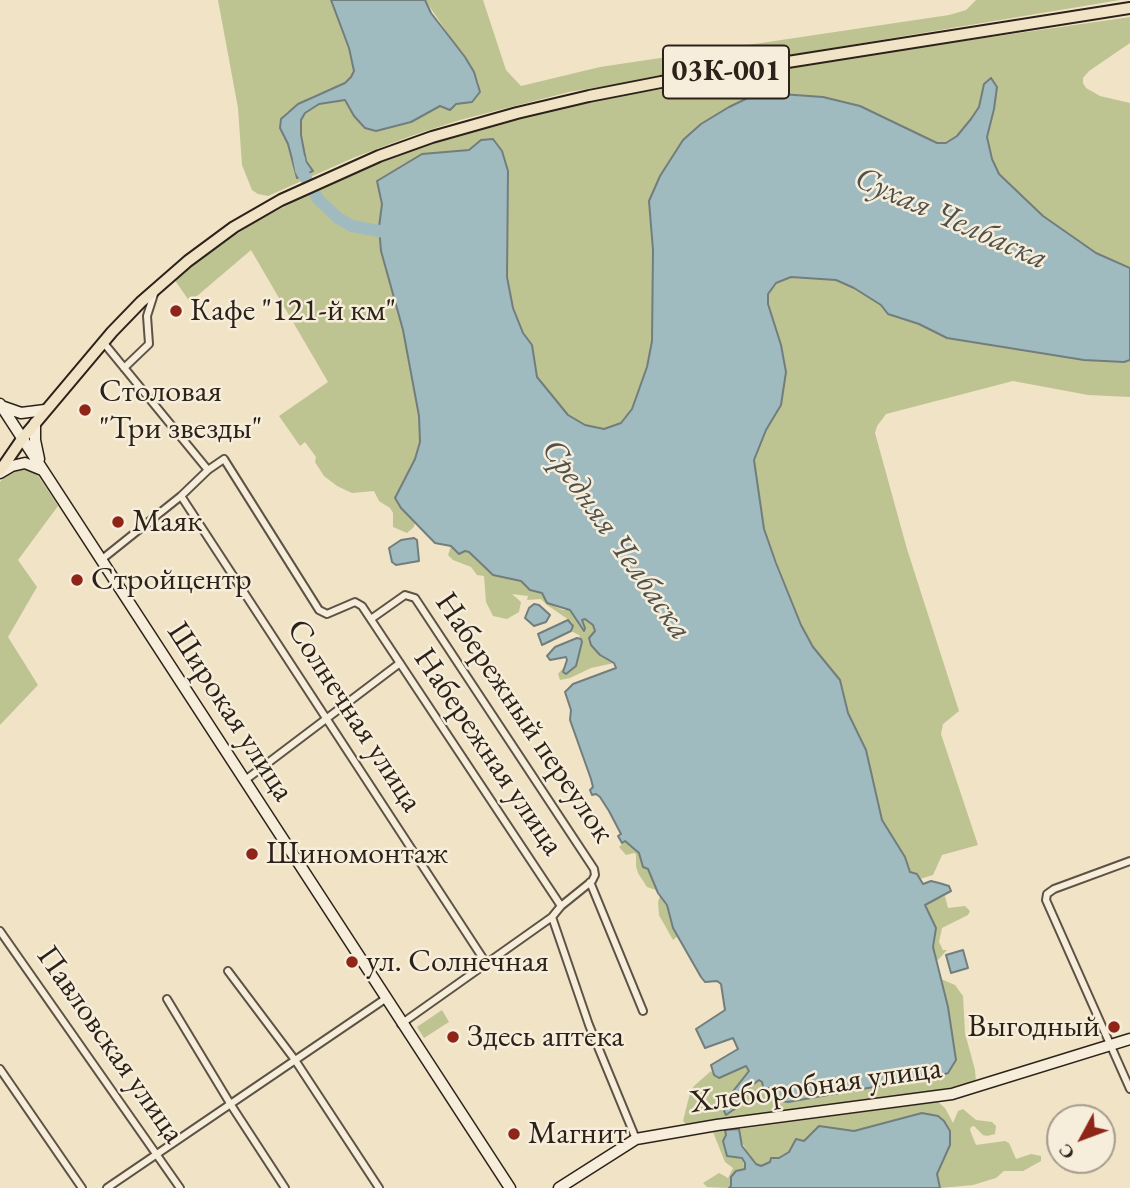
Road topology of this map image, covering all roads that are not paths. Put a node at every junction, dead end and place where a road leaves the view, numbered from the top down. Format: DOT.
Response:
graph roads {
  1 [pos="1130,8"];
  2 [pos="157,287"];
  3 [pos="103,342"];
  4 [pos="124,368"];
  5 [pos="0,405"];
  6 [pos="45,410"];
  7 [pos="35,423"];
  8 [pos="22,439"];
  9 [pos="42,470"];
  10 [pos="208,470"];
  11 [pos="0,472"];
  12 [pos="181,496"];
  13 [pos="101,561"];
  14 [pos="371,619"];
  15 [pos="400,663"];
  16 [pos="327,720"];
  17 [pos="244,781"];
  18 [pos="1130,861"];
  19 [pos="590,883"];
  20 [pos="561,906"];
  21 [pos="552,917"];
  22 [pos="0,931"];
  23 [pos="486,963"];
  24 [pos="228,971"];
  25 [pos="167,999"];
  26 [pos="385,999"];
  27 [pos="643,1011"];
  28 [pos="401,1024"];
  29 [pos="1130,1039"];
  30 [pos="1109,1045"];
  31 [pos="295,1060"];
  32 [pos="0,1069"];
  33 [pos="1130,1089"];
  34 [pos="231,1105"];
  35 [pos="636,1139"];
  36 [pos="156,1154"];
  37 [pos="82,1188"];
  38 [pos="107,1188"];
  39 [pos="180,1188"];
  40 [pos="285,1188"];
  41 [pos="379,1188"];
  42 [pos="510,1188"];
  43 [pos="559,1188"];
  1 -- 2 [label="main road, 03К-001"];
  2 -- 3 [label="main road, 03К-001"];
  2 -- 4 [label="street"];
  3 -- 4 [label="street"];
  3 -- 6 [label="main road, 03К-001"];
  4 -- 10 [label="street"];
  5 -- 6 [label="street"];
  5 -- 8 [label="street, Широкая улица"];
  6 -- 7 [label="main road, 03К-001"];
  7 -- 8 [label="main road, 03К-001"];
  7 -- 9 [label="street"];
  8 -- 9 [label="street, Широкая улица"];
  8 -- 11 [label="main road, 03К-001"];
  9 -- 11 [label="street"];
  9 -- 13 [label="street, Широкая улица"];
  10 -- 12 [label="street"];
  10 -- 14 [label="street"];
  12 -- 13 [label="street"];
  12 -- 16 [label="street, Солнечная улица"];
  13 -- 17 [label="street, Широкая улица"];
  14 -- 15 [label="street, Набережная улица"];
  14 -- 19 [label="street, Набережный переулок"];
  15 -- 16 [label="street"];
  15 -- 20 [label="street, Набережная улица"];
  16 -- 17 [label="street"];
  16 -- 23 [label="street, Солнечная улица"];
  17 -- 26 [label="street, Широкая улица"];
  18 -- 30 [label="street"];
  19 -- 20 [label="street"];
  19 -- 27 [label="street, Набережный переулок"];
  20 -- 21 [label="street"];
  21 -- 23 [label="street"];
  21 -- 35 [label="street"];
  22 -- 36 [label="street, Павловская улица"];
  23 -- 28 [label="street"];
  24 -- 31 [label="street"];
  25 -- 34 [label="street"];
  26 -- 28 [label="street, Широкая улица"];
  26 -- 31 [label="street"];
  28 -- 42 [label="street, Широкая улица"];
  29 -- 30 [label="street, Хлеборобная улица"];
  30 -- 33 [label="street"];
  30 -- 35 [label="street, Хлеборобная улица"];
  31 -- 34 [label="street"];
  31 -- 41 [label="street"];
  32 -- 37 [label="street"];
  34 -- 36 [label="street"];
  34 -- 40 [label="street"];
  35 -- 43 [label="street, Хлеборобная улица"];
  36 -- 38 [label="street"];
  36 -- 39 [label="street, Павловская улица"];
}
